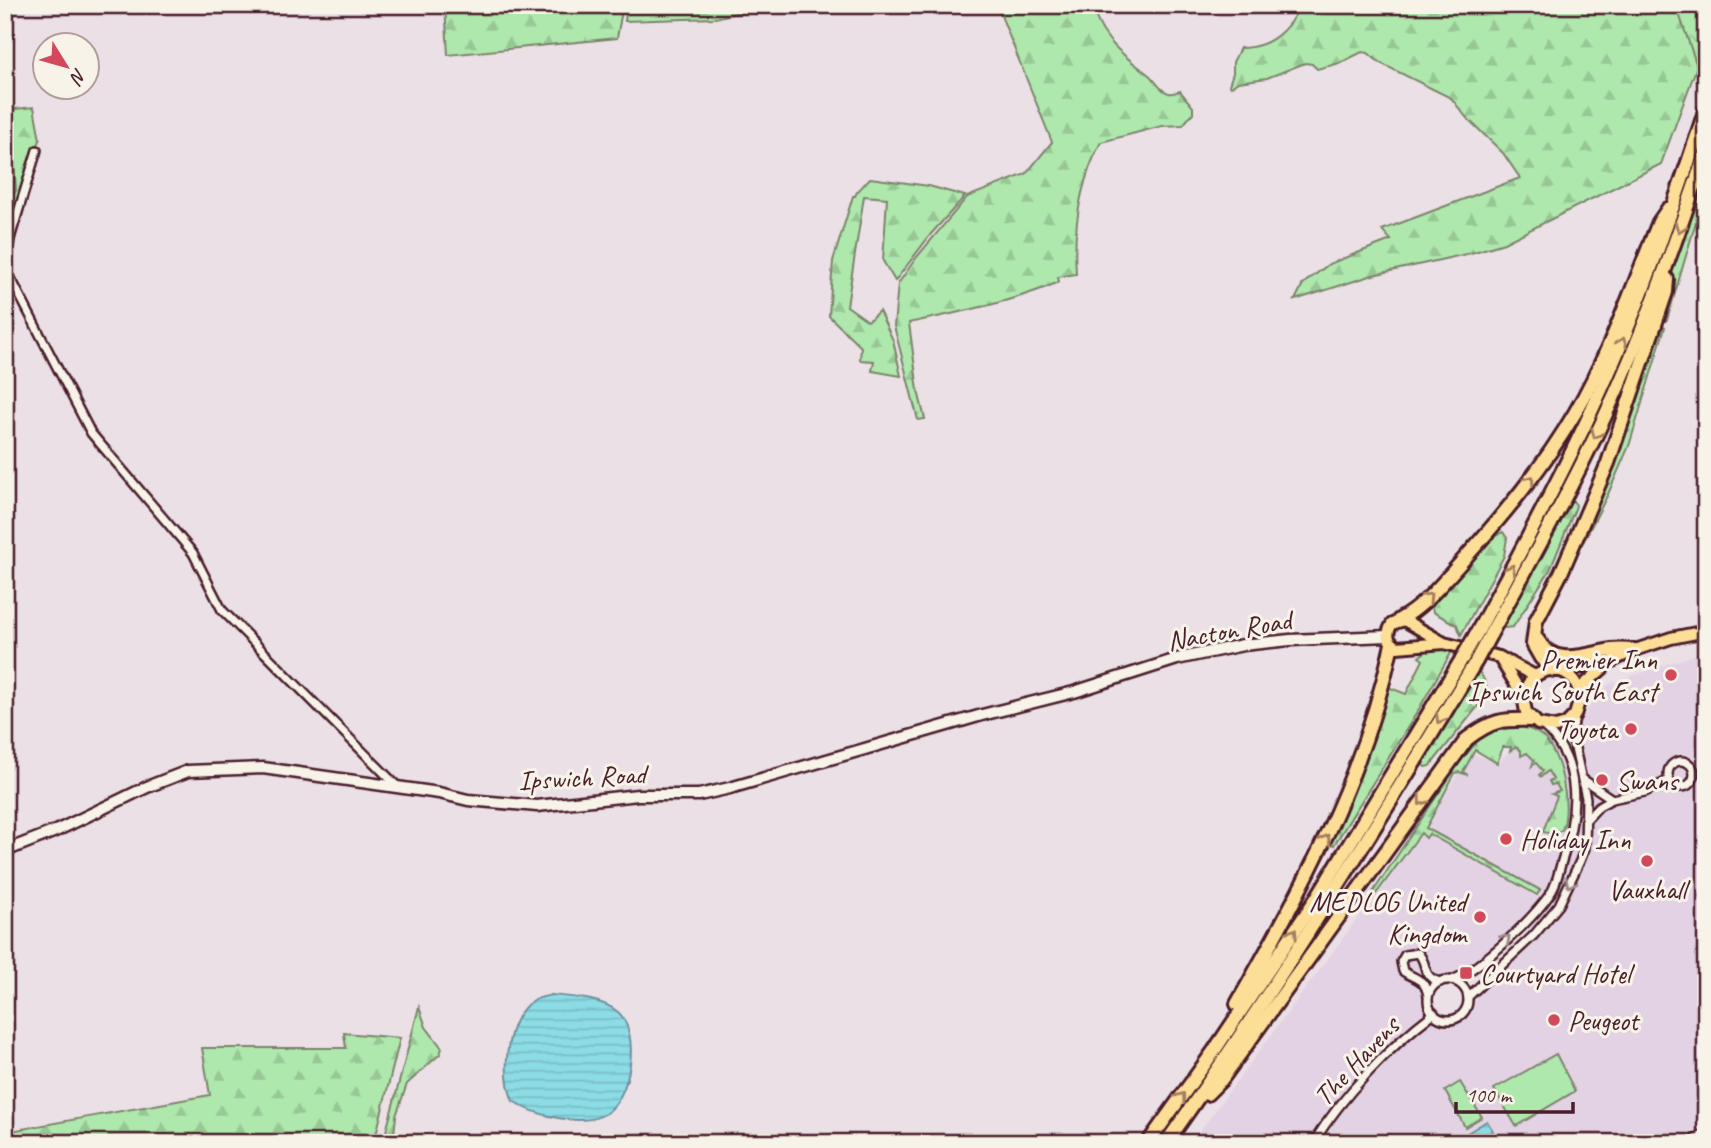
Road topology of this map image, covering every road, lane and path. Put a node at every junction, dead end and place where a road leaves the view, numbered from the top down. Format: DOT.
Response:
graph roads {
  1 [pos="1706,109"];
  2 [pos="37,150"];
  3 [pos="1706,152"];
  4 [pos="1676,198"];
  5 [pos="5,255"];
  6 [pos="1670,258"];
  7 [pos="5,267"];
  8 [pos="1399,620"];
  9 [pos="1706,631"];
  10 [pos="1485,632"];
  11 [pos="1534,633"];
  12 [pos="1390,640"];
  13 [pos="1444,643"];
  14 [pos="1634,650"];
  15 [pos="1499,657"];
  16 [pos="1469,659"];
  17 [pos="1610,662"];
  18 [pos="1556,670"];
  19 [pos="1535,676"];
  20 [pos="1083,690"];
  21 [pos="1523,696"];
  22 [pos="1580,699"];
  23 [pos="1575,715"];
  24 [pos="1538,723"];
  25 [pos="1583,780"];
  26 [pos="1670,780"];
  27 [pos="400,789"];
  28 [pos="1612,799"];
  29 [pos="1587,819"];
  30 [pos="5,851"];
  31 [pos="1452,980"];
  32 [pos="1440,982"];
  33 [pos="1429,997"];
  34 [pos="1468,997"];
  35 [pos="1434,1013"];
  36 [pos="1214,1051"];
  37 [pos="1189,1111"];
  38 [pos="1706,1132"];
  39 [pos="1148,1143"];
  40 [pos="1166,1143"];
  41 [pos="1313,1143"];
  42 [pos="1688,1143"];
  1 -- 4 [label="highway"];
  2 -- 5 [label="street"];
  3 -- 6 [label="highway, one-way"];
  8 -- 4 [label="highway, one-way"];
  10 -- 4 [label="highway, one-way"];
  6 -- 10 [label="highway, one-way"];
  6 -- 11 [label="highway"];
  7 -- 27 [label="street"];
  8 -- 12 [label="main road"];
  8 -- 13 [label="main road"];
  9 -- 14 [label="main road"];
  10 -- 16 [label="highway, bridge"];
  11 -- 14 [label="highway"];
  11 -- 18 [label="highway"];
  12 -- 13 [label="main road"];
  12 -- 20 [label="street, Nacton Road"];
  36 -- 12 [label="highway, one-way"];
  13 -- 15 [label="main road"];
  14 -- 17 [label="main road"];
  15 -- 19 [label="main road"];
  15 -- 21 [label="main road"];
  36 -- 16 [label="highway, one-way"];
  16 -- 37 [label="highway, one-way"];
  17 -- 18 [label="main road"];
  17 -- 22 [label="main road"];
  18 -- 19 [label="main road"];
  18 -- 22 [label="main road"];
  19 -- 21 [label="main road"];
  20 -- 27 [label="street, Ipswich Road"];
  21 -- 24 [label="main road"];
  22 -- 23 [label="main road"];
  23 -- 24 [label="main road"];
  23 -- 25 [label="street, The Havens"];
  31 -- 24 [label="street, one-way"];
  24 -- 37 [label="highway, one-way"];
  25 -- 28 [label="street"];
  25 -- 29 [label="street, The Havens"];
  26 -- 28 [label="street"];
  27 -- 30 [label="street, Ipswich Road"];
  28 -- 29 [label="street"];
  29 -- 34 [label="street, The Havens, one-way"];
  31 -- 32 [label="street"];
  31 -- 34 [label="street"];
  32 -- 33 [label="street, The Havens"];
  32 -- 33 [label="street"];
  33 -- 35 [label="street, The Havens"];
  34 -- 35 [label="street, The Havens"];
  35 -- 41 [label="street, The Havens"];
  39 -- 36 [label="highway, one-way"];
  37 -- 40 [label="highway"];
  38 -- 42 [label="street"];
}
